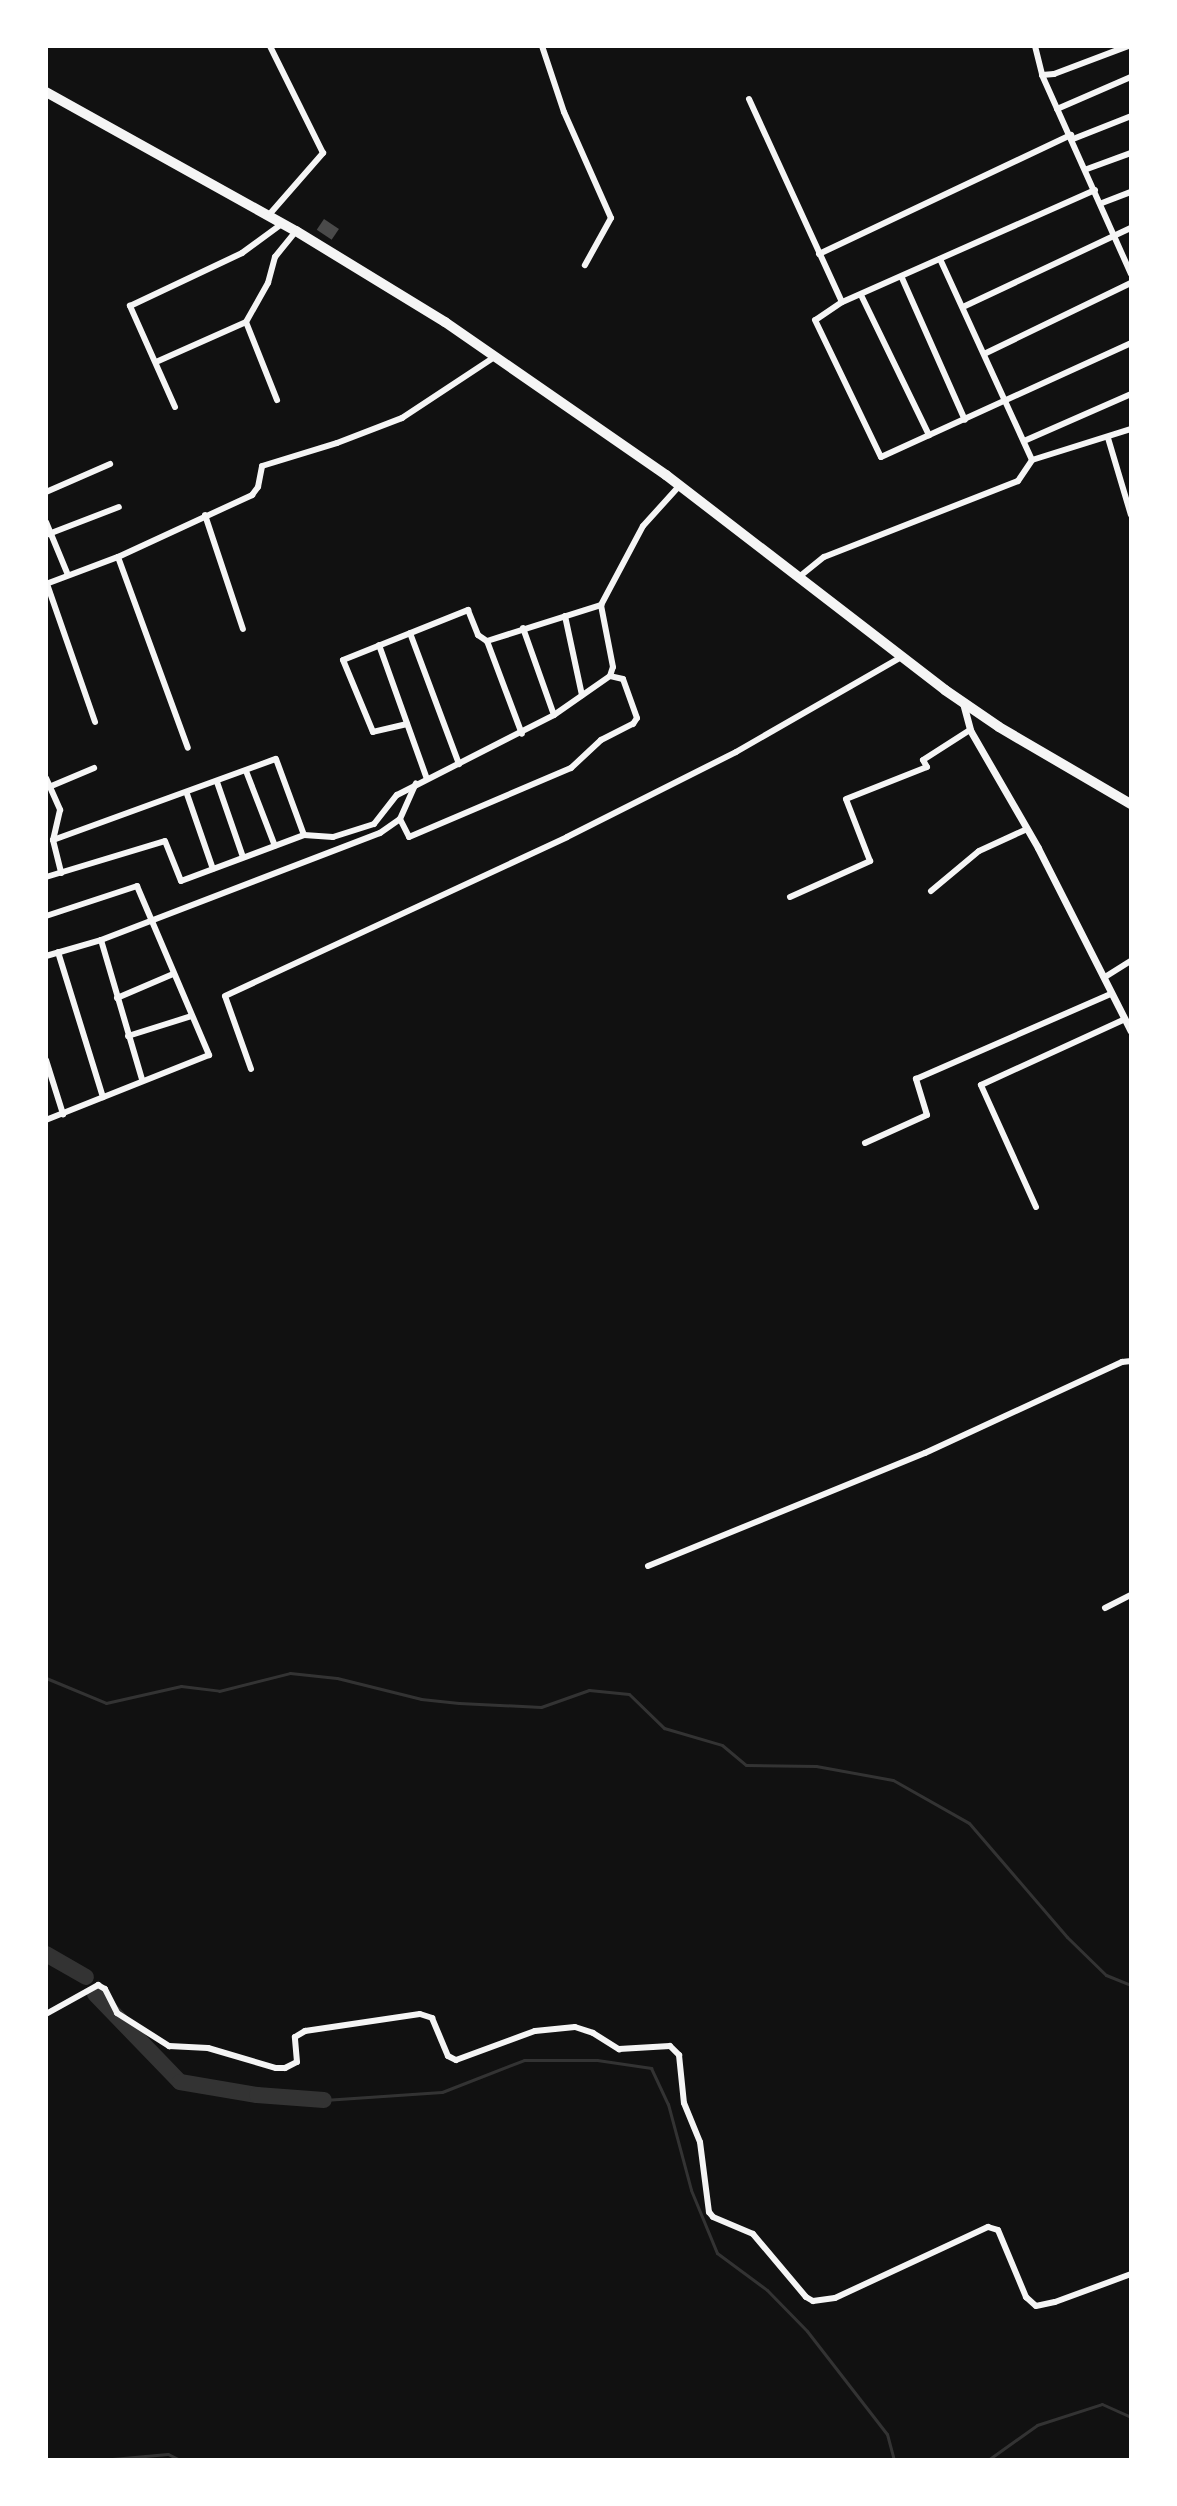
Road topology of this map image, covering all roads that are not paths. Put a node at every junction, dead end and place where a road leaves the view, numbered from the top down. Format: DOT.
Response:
graph roads {
  1 [pos="270,46"];
  2 [pos="542,46"];
  3 [pos="1035,46"];
  4 [pos="1128,46"];
  5 [pos="1042,75"];
  6 [pos="1131,77"];
  7 [pos="49,97"];
  8 [pos="749,99"];
  9 [pos="1057,109"];
  10 [pos="1131,116"];
  11 [pos="1072,137"];
  12 [pos="1131,153"];
  13 [pos="1087,169"];
  14 [pos="1095,190"];
  15 [pos="1131,192"];
  16 [pos="1102,203"];
  17 [pos="268,216"];
  18 [pos="283,223"];
  19 [pos="1131,228"];
  20 [pos="296,231"];
  21 [pos="1115,237"];
  22 [pos="819,254"];
  23 [pos="940,259"];
  24 [pos="585,265"];
  25 [pos="1131,273"];
  26 [pos="902,278"];
  27 [pos="1131,283"];
  28 [pos="861,295"];
  29 [pos="842,302"];
  30 [pos="965,306"];
  31 [pos="246,322"];
  32 [pos="1131,343"];
  33 [pos="984,354"];
  34 [pos="496,356"];
  35 [pos="156,362"];
  36 [pos="1131,394"];
  37 [pos="277,400"];
  38 [pos="1006,402"];
  39 [pos="175,407"];
  40 [pos="965,420"];
  41 [pos="1131,429"];
  42 [pos="929,435"];
  43 [pos="1108,438"];
  44 [pos="1024,441"];
  45 [pos="1032,460"];
  46 [pos="110,464"];
  47 [pos="680,485"];
  48 [pos="46,492"];
  49 [pos="119,507"];
  50 [pos="205,515"];
  51 [pos="1131,515"];
  52 [pos="46,522"];
  53 [pos="48,534"];
  54 [pos="118,557"];
  55 [pos="68,575"];
  56 [pos="799,577"];
  57 [pos="46,584"];
  58 [pos="601,605"];
  59 [pos="565,616"];
  60 [pos="523,628"];
  61 [pos="243,629"];
  62 [pos="410,633"];
  63 [pos="487,641"];
  64 [pos="379,645"];
  65 [pos="901,657"];
  66 [pos="610,676"];
  67 [pos="582,695"];
  68 [pos="963,703"];
  69 [pos="554,715"];
  70 [pos="95,722"];
  71 [pos="407,724"];
  72 [pos="970,730"];
  73 [pos="522,734"];
  74 [pos="188,748"];
  75 [pos="459,764"];
  76 [pos="94,768"];
  77 [pos="246,771"];
  78 [pos="46,778"];
  79 [pos="427,779"];
  80 [pos="217,782"];
  81 [pos="416,783"];
  82 [pos="48,788"];
  83 [pos="187,794"];
  84 [pos="1131,804"];
  85 [pos="400,819"];
  86 [pos="1027,829"];
  87 [pos="304,835"];
  88 [pos="53,840"];
  89 [pos="275,846"];
  90 [pos="243,857"];
  91 [pos="213,869"];
  92 [pos="61,873"];
  93 [pos="46,877"];
  94 [pos="931,891"];
  95 [pos="790,897"];
  96 [pos="46,916"];
  97 [pos="150,921"];
  98 [pos="101,940"];
  99 [pos="58,952"];
  100 [pos="46,956"];
  101 [pos="1131,961"];
  102 [pos="173,974"];
  103 [pos="1105,977"];
  104 [pos="1111,994"];
  105 [pos="117,998"];
  106 [pos="192,1016"];
  107 [pos="1125,1019"];
  108 [pos="1131,1031"];
  109 [pos="128,1036"];
  110 [pos="46,1060"];
  111 [pos="251,1069"];
  112 [pos="142,1079"];
  113 [pos="103,1097"];
  114 [pos="63,1114"];
  115 [pos="46,1120"];
  116 [pos="865,1143"];
  117 [pos="1036,1207"];
  118 [pos="1131,1361"];
  119 [pos="648,1566"];
  120 [pos="1131,1595"];
  121 [pos="1105,1608"];
  122 [pos="46,2014"];
  123 [pos="1131,2274"];
  1 -- 17 [label="street"];
  2 -- 24 [label="street"];
  3 -- 5 [label="street"];
  4 -- 5 [label="street"];
  5 -- 9 [label="street"];
  6 -- 9 [label="street"];
  7 -- 17 [label="highway"];
  8 -- 22 [label="street"];
  9 -- 11 [label="street"];
  10 -- 11 [label="street"];
  11 -- 13 [label="street"];
  11 -- 22 [label="street"];
  12 -- 13 [label="street"];
  13 -- 14 [label="street"];
  14 -- 16 [label="street"];
  14 -- 23 [label="street"];
  15 -- 16 [label="street"];
  16 -- 21 [label="street"];
  17 -- 18 [label="highway"];
  18 -- 20 [label="highway"];
  18 -- 35 [label="street"];
  19 -- 21 [label="street"];
  20 -- 31 [label="street"];
  20 -- 34 [label="highway"];
  21 -- 25 [label="street"];
  21 -- 30 [label="street"];
  22 -- 29 [label="street"];
  23 -- 26 [label="street"];
  23 -- 30 [label="street"];
  26 -- 28 [label="street"];
  26 -- 40 [label="street"];
  27 -- 33 [label="street"];
  28 -- 29 [label="street"];
  28 -- 42 [label="street"];
  29 -- 42 [label="street"];
  30 -- 33 [label="street"];
  31 -- 35 [label="street"];
  31 -- 37 [label="street"];
  32 -- 38 [label="street"];
  33 -- 38 [label="street"];
  34 -- 47 [label="highway"];
  34 -- 50 [label="street"];
  35 -- 39 [label="street"];
  36 -- 44 [label="street"];
  38 -- 40 [label="street"];
  38 -- 44 [label="street"];
  40 -- 42 [label="street"];
  41 -- 43 [label="street"];
  43 -- 45 [label="street"];
  43 -- 51 [label="street"];
  44 -- 45 [label="street"];
  45 -- 56 [label="street"];
  46 -- 48 [label="street"];
  47 -- 56 [label="highway"];
  47 -- 58 [label="street"];
  49 -- 53 [label="street"];
  50 -- 54 [label="street"];
  50 -- 61 [label="street"];
  52 -- 53 [label="street"];
  53 -- 55 [label="street"];
  54 -- 55 [label="street"];
  54 -- 74 [label="street"];
  55 -- 57 [label="street"];
  56 -- 65 [label="highway"];
  57 -- 70 [label="street"];
  58 -- 59 [label="street"];
  58 -- 66 [label="street"];
  59 -- 60 [label="street"];
  59 -- 67 [label="street"];
  60 -- 63 [label="street"];
  60 -- 69 [label="street"];
  62 -- 63 [label="street"];
  62 -- 64 [label="street"];
  62 -- 75 [label="street"];
  63 -- 73 [label="street"];
  64 -- 71 [label="street"];
  64 -- 71 [label="street"];
  65 -- 68 [label="highway"];
  65 -- 111 [label="street"];
  66 -- 67 [label="street"];
  66 -- 85 [label="street"];
  67 -- 69 [label="street"];
  68 -- 72 [label="street"];
  68 -- 84 [label="highway"];
  69 -- 73 [label="street"];
  71 -- 79 [label="street"];
  72 -- 86 [label="street"];
  72 -- 95 [label="street"];
  73 -- 75 [label="street"];
  75 -- 79 [label="street"];
  76 -- 82 [label="street"];
  77 -- 80 [label="street"];
  77 -- 87 [label="street"];
  77 -- 89 [label="street"];
  78 -- 82 [label="street"];
  79 -- 81 [label="street"];
  80 -- 83 [label="street"];
  80 -- 90 [label="street"];
  81 -- 85 [label="street"];
  81 -- 87 [label="street"];
  82 -- 88 [label="street"];
  83 -- 88 [label="street"];
  83 -- 91 [label="street"];
  85 -- 97 [label="street"];
  86 -- 94 [label="street"];
  86 -- 103 [label="street"];
  87 -- 89 [label="street"];
  88 -- 92 [label="street"];
  89 -- 90 [label="street"];
  90 -- 91 [label="street"];
  91 -- 92 [label="street"];
  92 -- 93 [label="street"];
  96 -- 97 [label="street"];
  97 -- 98 [label="street"];
  97 -- 102 [label="street"];
  98 -- 99 [label="street"];
  98 -- 105 [label="street"];
  99 -- 100 [label="street"];
  99 -- 113 [label="street"];
  101 -- 103 [label="street"];
  102 -- 105 [label="street"];
  102 -- 106 [label="street"];
  103 -- 104 [label="street"];
  104 -- 107 [label="street"];
  104 -- 116 [label="street"];
  105 -- 109 [label="street"];
  106 -- 109 [label="street"];
  106 -- 112 [label="street"];
  107 -- 108 [label="street"];
  107 -- 117 [label="street"];
  109 -- 112 [label="street"];
  110 -- 114 [label="street"];
  112 -- 113 [label="street"];
  113 -- 114 [label="street"];
  114 -- 115 [label="street"];
  118 -- 119 [label="street"];
  120 -- 121 [label="street"];
  122 -- 123 [label="street"];
}
